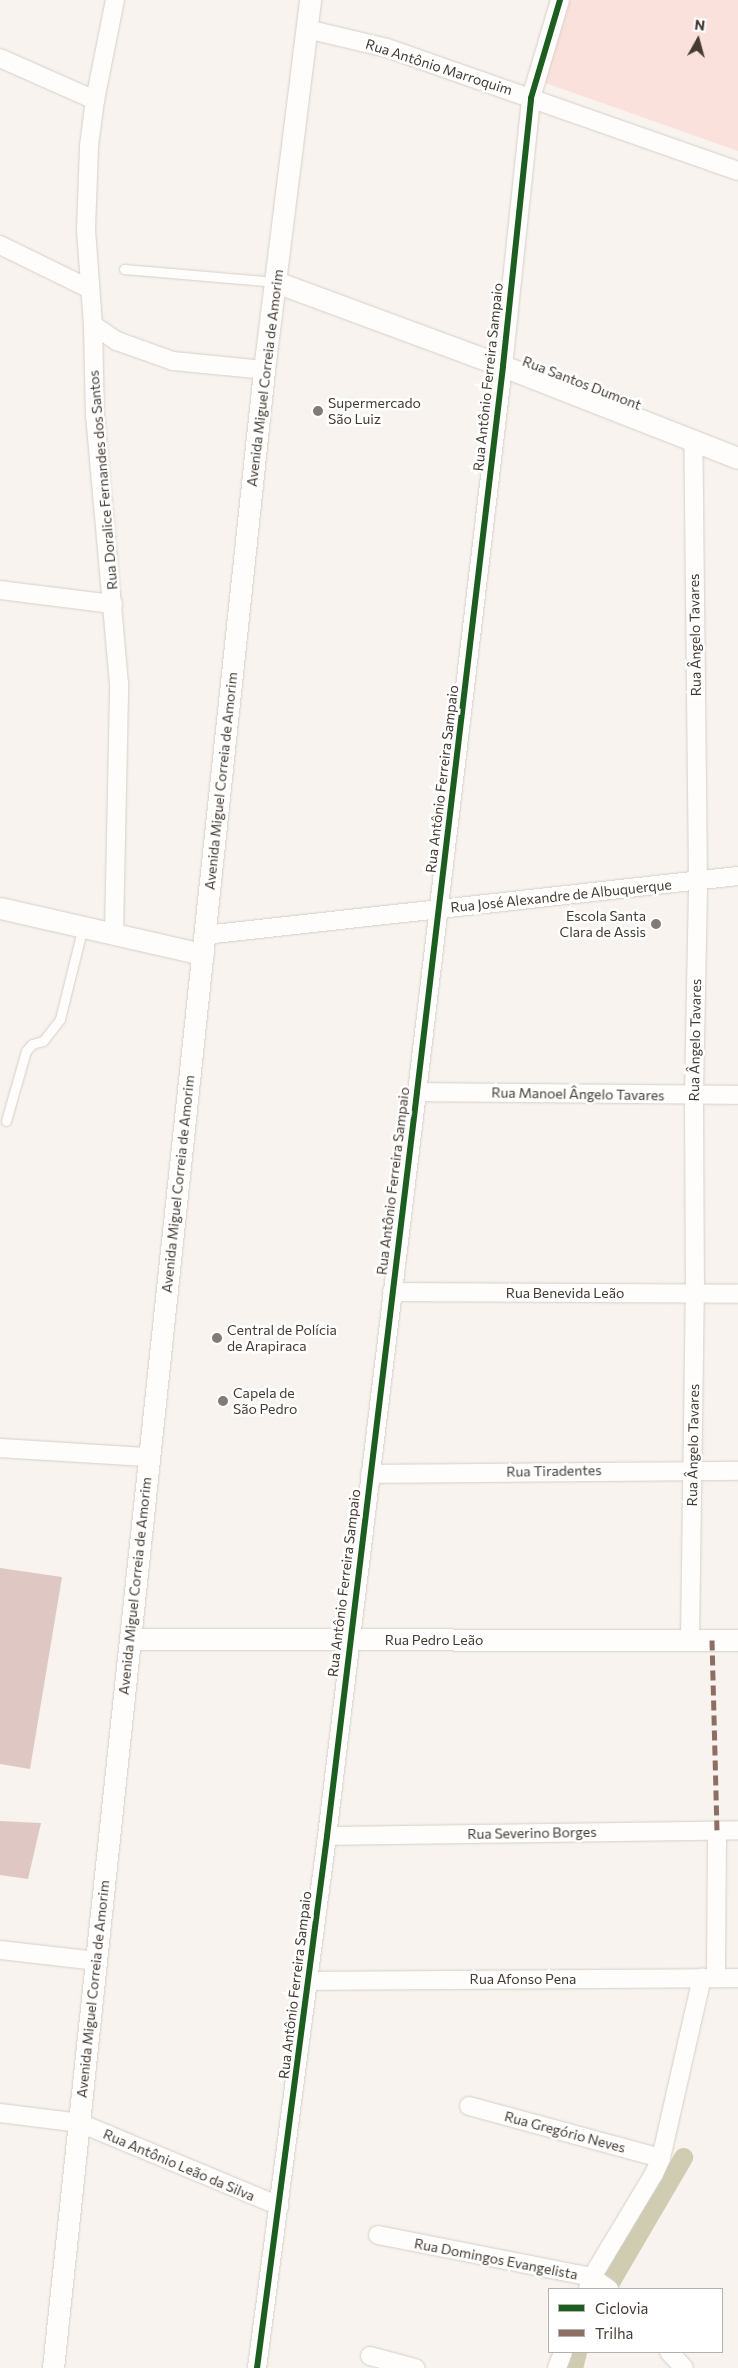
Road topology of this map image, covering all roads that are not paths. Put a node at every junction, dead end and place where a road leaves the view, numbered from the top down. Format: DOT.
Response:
graph roads {
  1 [pos="115,0"];
  2 [pos="310,0"];
  3 [pos="560,0"];
  4 [pos="307,29"];
  5 [pos="0,58"];
  6 [pos="531,98"];
  7 [pos="95,100"];
  8 [pos="738,171"];
  9 [pos="0,245"];
  10 [pos="124,270"];
  11 [pos="276,282"];
  12 [pos="90,289"];
  13 [pos="93,325"];
  14 [pos="503,366"];
  15 [pos="264,370"];
  16 [pos="693,440"];
  17 [pos="738,458"];
  18 [pos="0,590"];
  19 [pos="113,604"];
  20 [pos="738,876"];
  21 [pos="698,881"];
  22 [pos="0,908"];
  23 [pos="439,910"];
  24 [pos="83,926"];
  25 [pos="114,933"];
  26 [pos="204,944"];
  27 [pos="417,1092"];
  28 [pos="694,1095"];
  29 [pos="738,1095"];
  30 [pos="6,1121"];
  31 [pos="392,1292"];
  32 [pos="695,1294"];
  33 [pos="738,1294"];
  34 [pos="0,1448"];
  35 [pos="149,1457"];
  36 [pos="693,1470"];
  37 [pos="738,1470"];
  38 [pos="370,1474"];
  39 [pos="130,1639"];
  40 [pos="350,1640"];
  41 [pos="690,1640"];
  42 [pos="738,1640"];
  43 [pos="717,1830"];
  44 [pos="738,1830"];
  45 [pos="326,1836"];
  46 [pos="0,1950"];
  47 [pos="96,1961"];
  48 [pos="709,1978"];
  49 [pos="738,1978"];
  50 [pos="308,1981"];
  51 [pos="469,2106"];
  52 [pos="0,2113"];
  53 [pos="80,2124"];
  54 [pos="661,2158"];
  55 [pos="279,2206"];
  56 [pos="378,2235"];
  57 [pos="598,2285"];
  58 [pos="563,2353"];
  59 [pos="670,2353"];
  60 [pos="370,2356"];
  61 [pos="53,2368"];
  62 [pos="257,2368"];
  63 [pos="415,2368"];
  64 [pos="557,2368"];
  65 [pos="684,2368"];
  1 -- 7 [label="street, Rua Doralice Fernandes dos Santos"];
  2 -- 4 [label="street, Avenida Miguel Correia de Amorim"];
  3 -- 6 [label="street, Rua Antônio Ferreira Sampaio"];
  4 -- 6 [label="street, Rua Antônio Marroquim"];
  4 -- 11 [label="street, Avenida Miguel Correia de Amorim"];
  5 -- 7 [label="street"];
  6 -- 8 [label="street, Rua Antônio Marroquim"];
  6 -- 14 [label="street, Rua Antônio Ferreira Sampaio"];
  7 -- 12 [label="street, Rua Doralice Fernandes dos Santos"];
  9 -- 12 [label="street"];
  10 -- 11 [label="lane"];
  11 -- 14 [label="street, Rua Santos Dumont"];
  11 -- 15 [label="street, Avenida Miguel Correia de Amorim"];
  12 -- 13 [label="street, Rua Doralice Fernandes dos Santos"];
  13 -- 15 [label="street"];
  13 -- 19 [label="street, Rua Doralice Fernandes dos Santos"];
  14 -- 16 [label="street, Rua Santos Dumont"];
  14 -- 23 [label="street, Rua Antônio Ferreira Sampaio"];
  15 -- 26 [label="street, Avenida Miguel Correia de Amorim"];
  16 -- 17 [label="street, Rua Santos Dumont"];
  16 -- 21 [label="street, Rua Ângelo Tavares"];
  18 -- 19 [label="street"];
  19 -- 25 [label="street, Rua Doralice Fernandes dos Santos"];
  20 -- 21 [label="street, Rua José Alexandre de Albuquerque"];
  21 -- 23 [label="street, Rua José Alexandre de Albuquerque"];
  21 -- 28 [label="street, Rua Ângelo Tavares"];
  22 -- 24 [label="street"];
  23 -- 26 [label="street, Rua José Alexandre de Albuquerque"];
  23 -- 27 [label="street, Rua Antônio Ferreira Sampaio"];
  24 -- 25 [label="street"];
  24 -- 30 [label="lane"];
  25 -- 26 [label="street"];
  26 -- 35 [label="street, Avenida Miguel Correia de Amorim"];
  27 -- 28 [label="street, Rua Manoel Ângelo Tavares"];
  27 -- 31 [label="street, Rua Antônio Ferreira Sampaio"];
  28 -- 29 [label="street, Rua Manoel Ângelo Tavares"];
  28 -- 32 [label="street, Rua Ângelo Tavares"];
  31 -- 32 [label="street, Rua Benevida Leão"];
  31 -- 38 [label="street, Rua Antônio Ferreira Sampaio"];
  32 -- 33 [label="street, Rua Benevida Leão"];
  32 -- 36 [label="street, Rua Ângelo Tavares"];
  34 -- 35 [label="street"];
  35 -- 39 [label="street, Avenida Miguel Correia de Amorim"];
  36 -- 37 [label="street, Rua Tiradentes"];
  36 -- 38 [label="street, Rua Tiradentes"];
  36 -- 41 [label="street, Rua Ângelo Tavares"];
  38 -- 40 [label="street, Rua Antônio Ferreira Sampaio"];
  39 -- 40 [label="street, Rua Pedro Leão"];
  39 -- 47 [label="street, Avenida Miguel Correia de Amorim"];
  40 -- 41 [label="street, Rua Pedro Leão"];
  40 -- 45 [label="street, Rua Antônio Ferreira Sampaio"];
  41 -- 42 [label="street, Rua Pedro Leão"];
  43 -- 44 [label="street, Rua Severino Borges"];
  43 -- 45 [label="street, Rua Severino Borges"];
  43 -- 48 [label="street"];
  45 -- 50 [label="street, Rua Antônio Ferreira Sampaio"];
  46 -- 47 [label="street"];
  47 -- 53 [label="street, Avenida Miguel Correia de Amorim"];
  48 -- 49 [label="street, Rua Afonso Pena"];
  48 -- 50 [label="street, Rua Afonso Pena"];
  48 -- 54 [label="street"];
  50 -- 55 [label="street, Rua Antônio Ferreira Sampaio"];
  51 -- 54 [label="street, Rua Gregório Neves"];
  52 -- 53 [label="street, Rua Antônio Leão da Silva"];
  53 -- 55 [label="street, Rua Antônio Leão da Silva"];
  53 -- 61 [label="street, Avenida Miguel Correia de Amorim"];
  54 -- 57 [label="street"];
  55 -- 62 [label="street, Rua Antônio Ferreira Sampaio"];
  56 -- 57 [label="street, Rua Domingos Evangelista"];
  58 -- 64 [label="street"];
  59 -- 65 [label="street"];
  60 -- 63 [label="street"];
}
